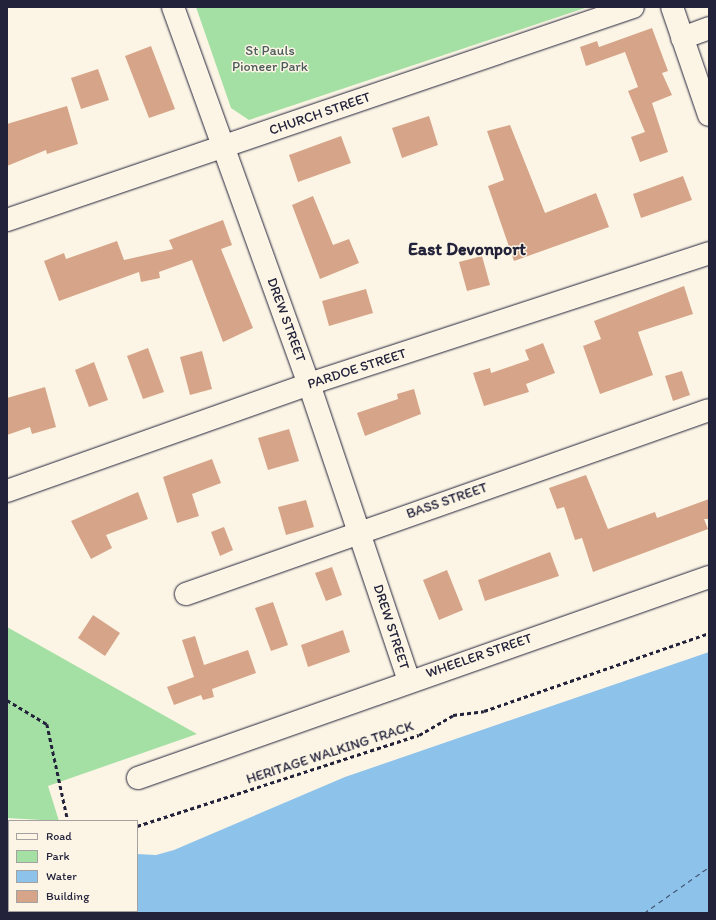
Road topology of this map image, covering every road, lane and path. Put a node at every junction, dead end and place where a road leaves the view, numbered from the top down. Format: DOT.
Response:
graph roads {
  1 [pos="173,7"];
  2 [pos="632,7"];
  3 [pos="672,7"];
  4 [pos="709,28"];
  5 [pos="682,38"];
  6 [pos="709,115"];
  7 [pos="224,147"];
  8 [pos="7,220"];
  9 [pos="709,253"];
  10 [pos="309,384"];
  11 [pos="709,410"];
  12 [pos="7,491"];
  13 [pos="360,532"];
  14 [pos="709,577"];
  15 [pos="186,594"];
  16 [pos="709,633"];
  17 [pos="409,681"];
  18 [pos="7,700"];
  19 [pos="138,778"];
  20 [pos="68,820"];
  21 [pos="138,826"];
  1 -- 7 [label="street, DREW STREET"];
  2 -- 7 [label="street, CHURCH STREET"];
  3 -- 5 [label="street"];
  4 -- 5 [label="street"];
  5 -- 6 [label="street"];
  7 -- 8 [label="street, CHURCH STREET"];
  7 -- 10 [label="street, DREW STREET"];
  9 -- 10 [label="street, PARDOE STREET"];
  10 -- 12 [label="street, PARDOE STREET"];
  10 -- 13 [label="street, DREW STREET"];
  11 -- 13 [label="street, BASS STREET"];
  13 -- 15 [label="street, BASS STREET"];
  13 -- 17 [label="street, DREW STREET"];
  14 -- 17 [label="street, WHEELER STREET"];
  16 -- 21 [label="path, HERITAGE WALKING TRACK"];
  17 -- 19 [label="street, WHEELER STREET"];
  18 -- 20 [label="path"];
}
